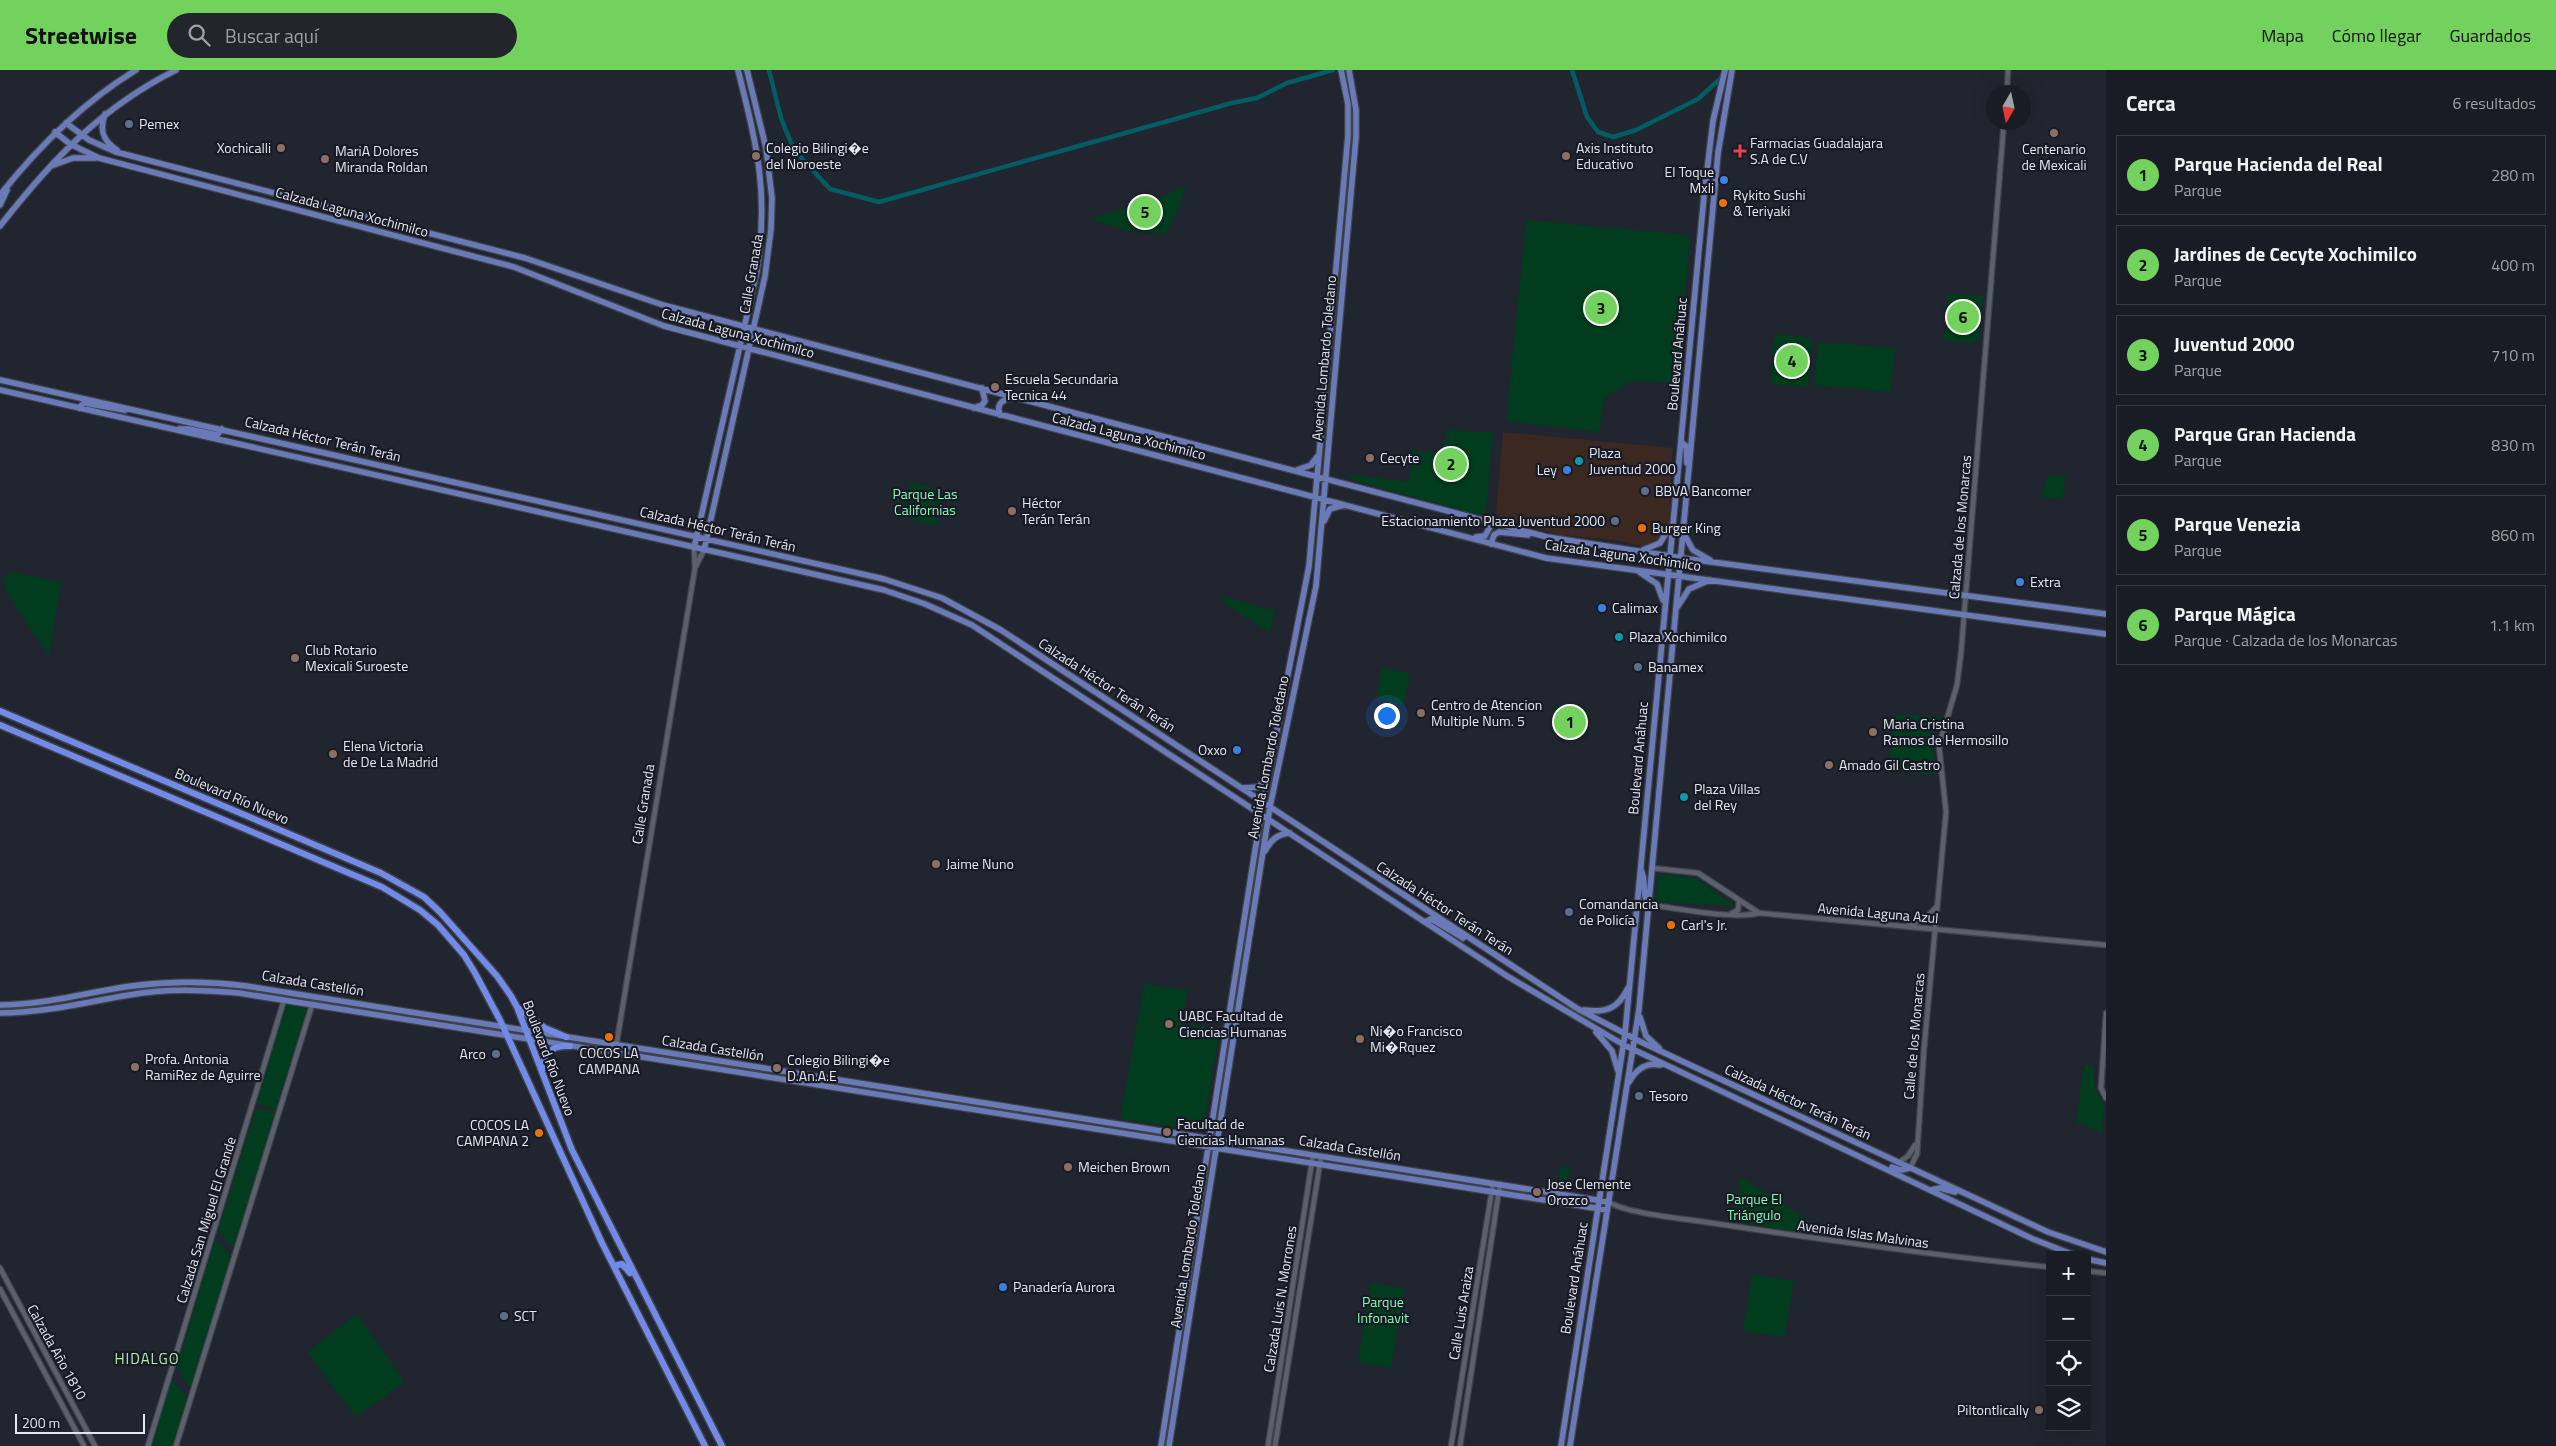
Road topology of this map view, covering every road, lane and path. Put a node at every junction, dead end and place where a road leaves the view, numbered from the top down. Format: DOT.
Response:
graph roads {
  1 [pos="136,70"];
  2 [pos="176,70"];
  3 [pos="738,70"];
  4 [pos="747,70"];
  5 [pos="1349,70"];
  6 [pos="1732,70"];
  7 [pos="2008,70"];
  8 [pos="1342,71"];
  9 [pos="1725,71"];
  10 [pos="2007,85"];
  11 [pos="105,114"];
  12 [pos="66,123"];
  13 [pos="2003,130"];
  14 [pos="55,132"];
  15 [pos="80,135"];
  16 [pos="70,144"];
  17 [pos="126,155"];
  18 [pos="99,158"];
  19 [pos="46,168"];
  20 [pos="11,182"];
  21 [pos="0,195"];
  22 [pos="0,205"];
  23 [pos="0,226"];
  24 [pos="357,226"];
  25 [pos="403,226"];
  26 [pos="1337,254"];
  27 [pos="1344,274"];
  28 [pos="1333,293"];
  29 [pos="1340,317"];
  30 [pos="744,326"];
  31 [pos="754,328"];
  32 [pos="739,346"];
  33 [pos="749,349"];
  34 [pos="0,380"];
  35 [pos="982,388"];
  36 [pos="0,390"];
  37 [pos="1017,398"];
  38 [pos="79,408"];
  39 [pos="974,408"];
  40 [pos="137,410"];
  41 [pos="1000,415"];
  42 [pos="172,429"];
  43 [pos="222,429"];
  44 [pos="1681,442"];
  45 [pos="1319,453"];
  46 [pos="1292,471"];
  47 [pos="1689,475"];
  48 [pos="1316,477"];
  49 [pos="1326,480"];
  50 [pos="1315,496"];
  51 [pos="1324,499"];
  52 [pos="1345,504"];
  53 [pos="1672,522"];
  54 [pos="1492,523"];
  55 [pos="1421,524"];
  56 [pos="1321,527"];
  57 [pos="1683,531"];
  58 [pos="696,537"];
  59 [pos="706,539"];
  60 [pos="1560,540"];
  61 [pos="1491,544"];
  62 [pos="694,548"];
  63 [pos="704,550"];
  64 [pos="1638,551"];
  65 [pos="1670,556"];
  66 [pos="1681,558"];
  67 [pos="1716,563"];
  68 [pos="695,568"];
  69 [pos="1636,570"];
  70 [pos="1668,573"];
  71 [pos="1679,575"];
  72 [pos="1712,580"];
  73 [pos="1966,595"];
  74 [pos="1665,608"];
  75 [pos="1675,610"];
  76 [pos="1299,612"];
  77 [pos="1964,614"];
  78 [pos="2106,614"];
  79 [pos="1308,619"];
  80 [pos="2106,634"];
  81 [pos="1660,655"];
  82 [pos="1666,708"];
  83 [pos="0,711"];
  84 [pos="0,725"];
  85 [pos="41,729"];
  86 [pos="14,732"];
  87 [pos="1651,745"];
  88 [pos="1662,752"];
  89 [pos="1268,774"];
  90 [pos="1240,788"];
  91 [pos="1263,803"];
  92 [pos="1270,807"];
  93 [pos="1261,813"];
  94 [pos="1268,818"];
  95 [pos="1290,833"];
  96 [pos="1262,855"];
  97 [pos="1640,868"];
  98 [pos="1652,868"];
  99 [pos="1739,901"];
  100 [pos="1649,905"];
  101 [pos="1938,905"];
  102 [pos="1760,913"];
  103 [pos="1728,914"];
  104 [pos="1425,922"];
  105 [pos="1905,927"];
  106 [pos="1935,930"];
  107 [pos="1478,944"];
  108 [pos="2106,945"];
  109 [pos="1235,970"];
  110 [pos="1500,972"];
  111 [pos="1630,984"];
  112 [pos="1543,987"];
  113 [pos="1240,995"];
  114 [pos="311,996"];
  115 [pos="284,1000"];
  116 [pos="354,1002"];
  117 [pos="0,1005"];
  118 [pos="312,1005"];
  119 [pos="517,1007"];
  120 [pos="1578,1009"];
  121 [pos="1638,1009"];
  122 [pos="352,1011"];
  123 [pos="0,1013"];
  124 [pos="2106,1013"];
  125 [pos="1228,1019"];
  126 [pos="502,1026"];
  127 [pos="1591,1027"];
  128 [pos="526,1030"];
  129 [pos="1625,1034"];
  130 [pos="506,1035"];
  131 [pos="566,1037"];
  132 [pos="530,1039"];
  133 [pos="1634,1039"];
  134 [pos="1624,1045"];
  135 [pos="570,1046"];
  136 [pos="616,1046"];
  137 [pos="1232,1047"];
  138 [pos="1633,1050"];
  139 [pos="615,1053"];
  140 [pos="1666,1054"];
  141 [pos="1222,1056"];
  142 [pos="1673,1069"];
  143 [pos="1619,1075"];
  144 [pos="543,1077"];
  145 [pos="1226,1081"];
  146 [pos="1628,1084"];
  147 [pos="2106,1098"];
  148 [pos="1209,1139"];
  149 [pos="1218,1140"];
  150 [pos="1916,1144"];
  151 [pos="1208,1147"];
  152 [pos="1216,1149"];
  153 [pos="1313,1155"];
  154 [pos="1321,1157"];
  155 [pos="1873,1162"];
  156 [pos="1898,1163"];
  157 [pos="1312,1164"];
  158 [pos="1320,1165"];
  159 [pos="1910,1168"];
  160 [pos="1496,1184"];
  161 [pos="1931,1190"];
  162 [pos="1495,1192"];
  163 [pos="1969,1196"];
  164 [pos="1599,1200"];
  165 [pos="1609,1202"];
  166 [pos="1615,1206"];
  167 [pos="1598,1208"];
  168 [pos="1607,1210"];
  169 [pos="2063,1251"];
  170 [pos="2106,1252"];
  171 [pos="2091,1261"];
  172 [pos="1481,1263"];
  173 [pos="2106,1263"];
  174 [pos="1488,1264"];
  175 [pos="614,1266"];
  176 [pos="2046,1267"];
  177 [pos="0,1268"];
  178 [pos="2091,1271"];
  179 [pos="2106,1273"];
  180 [pos="638,1282"];
  181 [pos="0,1289"];
  182 [pos="1274,1414"];
  183 [pos="1280,1415"];
  184 [pos="1453,1435"];
  185 [pos="1461,1436"];
  186 [pos="84,1446"];
  187 [pos="95,1446"];
  188 [pos="148,1446"];
  189 [pos="176,1446"];
  190 [pos="705,1446"];
  191 [pos="722,1446"];
  192 [pos="1161,1446"];
  193 [pos="1169,1446"];
  194 [pos="1268,1446"];
  195 [pos="1275,1446"];
  196 [pos="1451,1446"];
  197 [pos="1460,1446"];
  198 [pos="1561,1446"];
  199 [pos="1570,1446"];
  1 -- 12 [label="main road"];
  2 -- 11 [label="main road"];
  3 -- 30 [label="main road, Calle Granada"];
  4 -- 31 [label="main road, Calle Granada"];
  5 -- 27 [label="main road, Avenida Lombardo Toledano"];
  6 -- 47 [label="main road, Boulevard Anáhuac"];
  7 -- 10 [label="street"];
  8 -- 26 [label="main road, Avenida Lombardo Toledano"];
  9 -- 44 [label="main road, Boulevard Anáhuac"];
  11 -- 15 [label="main road"];
  11 -- 17 [label="main road"];
  12 -- 14 [label="main road"];
  12 -- 15 [label="main road, Calzada Laguna Xochimilco"];
  13 -- 73 [label="street, Calzada de los Monarcas"];
  14 -- 16 [label="main road, Calzada Laguna Xochimilco"];
  14 -- 20 [label="main road"];
  15 -- 16 [label="main road"];
  15 -- 17 [label="main road, Calzada Laguna Xochimilco"];
  16 -- 18 [label="main road, Calzada Laguna Xochimilco"];
  16 -- 19 [label="main road"];
  17 -- 25 [label="main road, Calzada Laguna Xochimilco"];
  18 -- 19 [label="main road"];
  18 -- 24 [label="main road, Calzada Laguna Xochimilco"];
  19 -- 23 [label="main road"];
  20 -- 21 [label="main road"];
  20 -- 22 [label="main road"];
  24 -- 25 [label="main road"];
  24 -- 32 [label="main road, Calzada Laguna Xochimilco"];
  25 -- 30 [label="main road, Calzada Laguna Xochimilco"];
  26 -- 27 [label="main road"];
  26 -- 28 [label="main road, Avenida Lombardo Toledano"];
  27 -- 29 [label="main road, Avenida Lombardo Toledano"];
  28 -- 29 [label="main road"];
  28 -- 45 [label="main road, Avenida Lombardo Toledano"];
  29 -- 49 [label="main road, Avenida Lombardo Toledano"];
  30 -- 31 [label="main road, Calzada Laguna Xochimilco"];
  30 -- 32 [label="main road, Calle Granada"];
  31 -- 33 [label="main road, Calle Granada"];
  31 -- 35 [label="main road, Calzada Laguna Xochimilco"];
  32 -- 33 [label="main road, Calzada Laguna Xochimilco"];
  32 -- 58 [label="main road, Calle Granada"];
  33 -- 39 [label="main road, Calzada Laguna Xochimilco"];
  33 -- 59 [label="main road, Calle Granada"];
  34 -- 40 [label="main road, Calzada Héctor Terán Terán"];
  35 -- 37 [label="main road, Calzada Laguna Xochimilco"];
  35 -- 39 [label="main road"];
  36 -- 38 [label="main road, Calzada Héctor Terán Terán"];
  37 -- 41 [label="main road"];
  37 -- 46 [label="main road, Calzada Laguna Xochimilco"];
  38 -- 40 [label="main road"];
  38 -- 42 [label="main road, Calzada Héctor Terán Terán"];
  39 -- 41 [label="main road, Calzada Laguna Xochimilco"];
  40 -- 43 [label="main road, Calzada Héctor Terán Terán"];
  41 -- 50 [label="main road, Calzada Laguna Xochimilco"];
  42 -- 43 [label="main road"];
  42 -- 62 [label="main road, Calzada Héctor Terán Terán"];
  43 -- 58 [label="main road, Calzada Héctor Terán Terán"];
  44 -- 47 [label="main road"];
  44 -- 53 [label="main road, Boulevard Anáhuac"];
  45 -- 46 [label="main road"];
  45 -- 48 [label="main road, Avenida Lombardo Toledano"];
  46 -- 48 [label="main road, Calzada Laguna Xochimilco"];
  47 -- 57 [label="main road, Boulevard Anáhuac"];
  48 -- 49 [label="main road, Calzada Laguna Xochimilco"];
  48 -- 50 [label="main road, Avenida Lombardo Toledano"];
  49 -- 51 [label="main road, Avenida Lombardo Toledano"];
  49 -- 54 [label="main road, Calzada Laguna Xochimilco"];
  50 -- 51 [label="main road, Calzada Laguna Xochimilco"];
  50 -- 76 [label="main road, Avenida Lombardo Toledano"];
  51 -- 52 [label="main road, Calzada Laguna Xochimilco"];
  51 -- 56 [label="main road, Avenida Lombardo Toledano"];
  52 -- 55 [label="main road, Calzada Laguna Xochimilco"];
  52 -- 56 [label="main road"];
  53 -- 64 [label="main road"];
  53 -- 65 [label="main road, Boulevard Anáhuac"];
  54 -- 55 [label="main road"];
  54 -- 60 [label="main road, Calzada Laguna Xochimilco"];
  55 -- 61 [label="main road, Calzada Laguna Xochimilco"];
  56 -- 79 [label="main road, Avenida Lombardo Toledano"];
  57 -- 66 [label="main road, Boulevard Anáhuac"];
  57 -- 67 [label="main road"];
  58 -- 59 [label="main road, Calzada Héctor Terán Terán"];
  58 -- 62 [label="main road, Calle Granada"];
  59 -- 63 [label="main road, Calle Granada"];
  59 -- 90 [label="main road, Calzada Héctor Terán Terán"];
  60 -- 61 [label="main road"];
  60 -- 64 [label="main road, Calzada Laguna Xochimilco"];
  61 -- 69 [label="main road, Calzada Laguna Xochimilco"];
  62 -- 63 [label="main road, Calzada Héctor Terán Terán"];
  62 -- 68 [label="street, Calle Granada"];
  63 -- 68 [label="street, Calle Granada"];
  63 -- 93 [label="main road, Calzada Héctor Terán Terán"];
  64 -- 65 [label="main road, Calzada Laguna Xochimilco"];
  65 -- 66 [label="main road, Calzada Laguna Xochimilco"];
  65 -- 70 [label="main road, Boulevard Anáhuac"];
  66 -- 67 [label="main road, Calzada Laguna Xochimilco"];
  66 -- 71 [label="main road, Boulevard Anáhuac"];
  67 -- 73 [label="main road, Calzada Laguna Xochimilco"];
  68 -- 136 [label="street, Calle Granada"];
  69 -- 70 [label="main road, Calzada Laguna Xochimilco"];
  69 -- 74 [label="main road"];
  70 -- 71 [label="main road, Calzada Laguna Xochimilco"];
  70 -- 74 [label="main road, Boulevard Anáhuac"];
  71 -- 72 [label="main road, Calzada Laguna Xochimilco"];
  71 -- 75 [label="main road, Boulevard Anáhuac"];
  72 -- 75 [label="main road"];
  72 -- 77 [label="main road, Calzada Laguna Xochimilco"];
  73 -- 77 [label="street, Calzada de los Monarcas"];
  73 -- 78 [label="main road, Calzada Laguna Xochimilco"];
  74 -- 81 [label="main road, Boulevard Anáhuac"];
  75 -- 82 [label="main road, Boulevard Anáhuac"];
  76 -- 79 [label="main road"];
  76 -- 89 [label="main road, Avenida Lombardo Toledano"];
  77 -- 80 [label="main road, Calzada Laguna Xochimilco"];
  77 -- 101 [label="street, Calzada de los Monarcas"];
  79 -- 92 [label="main road, Avenida Lombardo Toledano"];
  81 -- 82 [label="main road"];
  81 -- 87 [label="main road, Boulevard Anáhuac"];
  82 -- 88 [label="main road, Boulevard Anáhuac"];
  83 -- 85 [label="highway, Boulevard Río Nuevo"];
  84 -- 86 [label="highway, Boulevard Río Nuevo"];
  85 -- 86 [label="highway"];
  85 -- 119 [label="highway, Boulevard Río Nuevo"];
  86 -- 126 [label="highway, Boulevard Río Nuevo"];
  87 -- 88 [label="main road"];
  87 -- 97 [label="main road, Boulevard Anáhuac"];
  88 -- 98 [label="main road, Boulevard Anáhuac"];
  89 -- 90 [label="main road"];
  89 -- 91 [label="main road, Avenida Lombardo Toledano"];
  90 -- 91 [label="main road, Calzada Héctor Terán Terán"];
  91 -- 92 [label="main road, Calzada Héctor Terán Terán"];
  91 -- 93 [label="main road, Avenida Lombardo Toledano"];
  92 -- 94 [label="main road, Avenida Lombardo Toledano"];
  92 -- 107 [label="main road, Calzada Héctor Terán Terán"];
  93 -- 94 [label="main road, Calzada Héctor Terán Terán"];
  93 -- 109 [label="main road, Avenida Lombardo Toledano"];
  94 -- 95 [label="main road, Calzada Héctor Terán Terán"];
  94 -- 96 [label="main road, Avenida Lombardo Toledano"];
  95 -- 96 [label="main road"];
  95 -- 104 [label="main road, Calzada Héctor Terán Terán"];
  96 -- 113 [label="main road, Avenida Lombardo Toledano"];
  97 -- 100 [label="main road"];
  97 -- 111 [label="main road, Boulevard Anáhuac"];
  98 -- 99 [label="street"];
  98 -- 100 [label="main road, Boulevard Anáhuac"];
  99 -- 102 [label="street"];
  99 -- 103 [label="street"];
  100 -- 103 [label="street, Avenida Laguna Azul"];
  100 -- 121 [label="main road, Boulevard Anáhuac"];
  101 -- 105 [label="street"];
  101 -- 106 [label="street, Calzada de los Monarcas"];
  102 -- 103 [label="street, Avenida Laguna Azul"];
  102 -- 105 [label="street, Avenida Laguna Azul"];
  104 -- 107 [label="main road"];
  104 -- 110 [label="main road, Calzada Héctor Terán Terán"];
  105 -- 106 [label="street, Avenida Laguna Azul"];
  106 -- 108 [label="street, Avenida Laguna Azul"];
  106 -- 150 [label="street, Calle de los Monarcas"];
  107 -- 112 [label="main road, Calzada Héctor Terán Terán"];
  109 -- 113 [label="main road"];
  109 -- 125 [label="main road, Avenida Lombardo Toledano"];
  110 -- 112 [label="main road"];
  110 -- 127 [label="main road, Calzada Héctor Terán Terán"];
  111 -- 120 [label="main road"];
  111 -- 129 [label="main road, Boulevard Anáhuac"];
  112 -- 120 [label="main road, Calzada Héctor Terán Terán"];
  113 -- 137 [label="main road, Avenida Lombardo Toledano"];
  114 -- 115 [label="main road"];
  114 -- 116 [label="main road, Calzada Castellón"];
  114 -- 117 [label="main road, Calzada Castellón"];
  115 -- 118 [label="main road, Calzada Castellón"];
  115 -- 123 [label="main road, Calzada Castellón"];
  115 -- 188 [label="street, Calzada San Miguel El Grande"];
  116 -- 122 [label="main road"];
  116 -- 126 [label="main road, Calzada Castellón"];
  118 -- 122 [label="main road, Calzada Castellón"];
  118 -- 189 [label="street"];
  119 -- 128 [label="highway, Boulevard Río Nuevo"];
  119 -- 131 [label="highway"];
  120 -- 129 [label="main road, Calzada Héctor Terán Terán"];
  121 -- 133 [label="main road, Boulevard Anáhuac"];
  121 -- 140 [label="main road"];
  122 -- 130 [label="main road, Calzada Castellón"];
  124 -- 147 [label="street"];
  125 -- 137 [label="main road"];
  125 -- 141 [label="main road, Avenida Lombardo Toledano"];
  126 -- 128 [label="main road, Calzada Castellón"];
  126 -- 130 [label="highway, Boulevard Río Nuevo"];
  127 -- 134 [label="main road, Calzada Héctor Terán Terán"];
  127 -- 143 [label="main road"];
  128 -- 131 [label="main road, Calzada Castellón"];
  128 -- 132 [label="highway, Boulevard Río Nuevo"];
  129 -- 133 [label="main road, Calzada Héctor Terán Terán"];
  129 -- 134 [label="main road, Boulevard Anáhuac"];
  130 -- 132 [label="main road, Calzada Castellón"];
  130 -- 175 [label="highway, Boulevard Río Nuevo"];
  131 -- 136 [label="main road, Calzada Castellón"];
  132 -- 135 [label="main road, Calzada Castellón"];
  132 -- 144 [label="highway, Boulevard Río Nuevo"];
  133 -- 138 [label="main road, Boulevard Anáhuac"];
  133 -- 140 [label="main road, Calzada Héctor Terán Terán"];
  134 -- 138 [label="main road, Calzada Héctor Terán Terán"];
  134 -- 143 [label="main road, Boulevard Anáhuac"];
  135 -- 139 [label="main road, Calzada Castellón"];
  135 -- 144 [label="highway"];
  136 -- 139 [label="street, Calle Granada"];
  136 -- 148 [label="main road, Calzada Castellón"];
  137 -- 145 [label="main road, Avenida Lombardo Toledano"];
  138 -- 142 [label="main road, Calzada Héctor Terán Terán"];
  138 -- 146 [label="main road, Boulevard Anáhuac"];
  139 -- 151 [label="main road, Calzada Castellón"];
  140 -- 156 [label="main road, Calzada Héctor Terán Terán"];
  141 -- 145 [label="main road"];
  141 -- 148 [label="main road, Avenida Lombardo Toledano"];
  142 -- 146 [label="main road"];
  142 -- 155 [label="main road, Calzada Héctor Terán Terán"];
  143 -- 164 [label="main road, Boulevard Anáhuac"];
  144 -- 180 [label="highway, Boulevard Río Nuevo"];
  145 -- 149 [label="main road, Avenida Lombardo Toledano"];
  146 -- 165 [label="main road, Boulevard Anáhuac"];
  148 -- 149 [label="main road, Calzada Castellón"];
  148 -- 151 [label="main road, Avenida Lombardo Toledano"];
  149 -- 152 [label="main road, Avenida Lombardo Toledano"];
  149 -- 153 [label="main road, Calzada Castellón"];
  150 -- 156 [label="street"];
  150 -- 159 [label="street, Calle de los Monarcas"];
  151 -- 152 [label="main road, Calzada Castellón"];
  151 -- 192 [label="main road, Avenida Lombardo Toledano"];
  152 -- 157 [label="main road, Calzada Castellón"];
  152 -- 193 [label="main road, Avenida Lombardo Toledano"];
  153 -- 154 [label="main road, Calzada Castellón"];
  153 -- 157 [label="street, Calzada Luis N. Morrones"];
  154 -- 158 [label="street, Calzada Luis N. Morrones"];
  154 -- 160 [label="main road, Calzada Castellón"];
  155 -- 159 [label="main road"];
  155 -- 161 [label="main road, Calzada Héctor Terán Terán"];
  156 -- 159 [label="main road, Calzada Héctor Terán Terán"];
  157 -- 158 [label="main road, Calzada Castellón"];
  157 -- 182 [label="street, Calzada Luis N. Morrones"];
  158 -- 162 [label="main road, Calzada Castellón"];
  158 -- 183 [label="street, Calzada Luis N. Morrones"];
  159 -- 163 [label="main road, Calzada Héctor Terán Terán"];
  160 -- 162 [label="street, Calle Luis Araiza"];
  160 -- 164 [label="main road, Calzada Castellón"];
  161 -- 163 [label="main road"];
  161 -- 169 [label="main road, Calzada Héctor Terán Terán"];
  162 -- 167 [label="main road, Calzada Castellón"];
  162 -- 172 [label="street, Calle Luis Araiza"];
  162 -- 174 [label="street, Calle Luis Araiza"];
  163 -- 170 [label="main road, Calzada Héctor Terán Terán"];
  164 -- 165 [label="main road, Calzada Castellón"];
  164 -- 167 [label="main road, Boulevard Anáhuac"];
  165 -- 166 [label="street, Avenida Islas Malvinas"];
  165 -- 168 [label="main road, Boulevard Anáhuac"];
  166 -- 168 [label="street"];
  166 -- 176 [label="street, Avenida Islas Malvinas"];
  167 -- 168 [label="main road, Calzada Castellón"];
  167 -- 198 [label="main road, Boulevard Anáhuac"];
  168 -- 199 [label="main road, Boulevard Anáhuac"];
  171 -- 173 [label="main road"];
  172 -- 174 [label="street"];
  172 -- 184 [label="street, Calle Luis Araiza"];
  174 -- 185 [label="street, Calle Luis Araiza"];
  175 -- 180 [label="highway"];
  175 -- 190 [label="highway, Boulevard Río Nuevo"];
  177 -- 187 [label="street, Calzada Año 1810"];
  178 -- 179 [label="street"];
  180 -- 191 [label="highway, Boulevard Río Nuevo"];
  181 -- 186 [label="street, Calzada Año 1810"];
  182 -- 183 [label="street"];
  182 -- 194 [label="street, Calzada Luis N. Morrones"];
  183 -- 195 [label="street, Calzada Luis N. Morrones"];
  184 -- 185 [label="street"];
  184 -- 196 [label="street, Calle Luis Araiza"];
  185 -- 197 [label="street, Calle Luis Araiza"];
}
